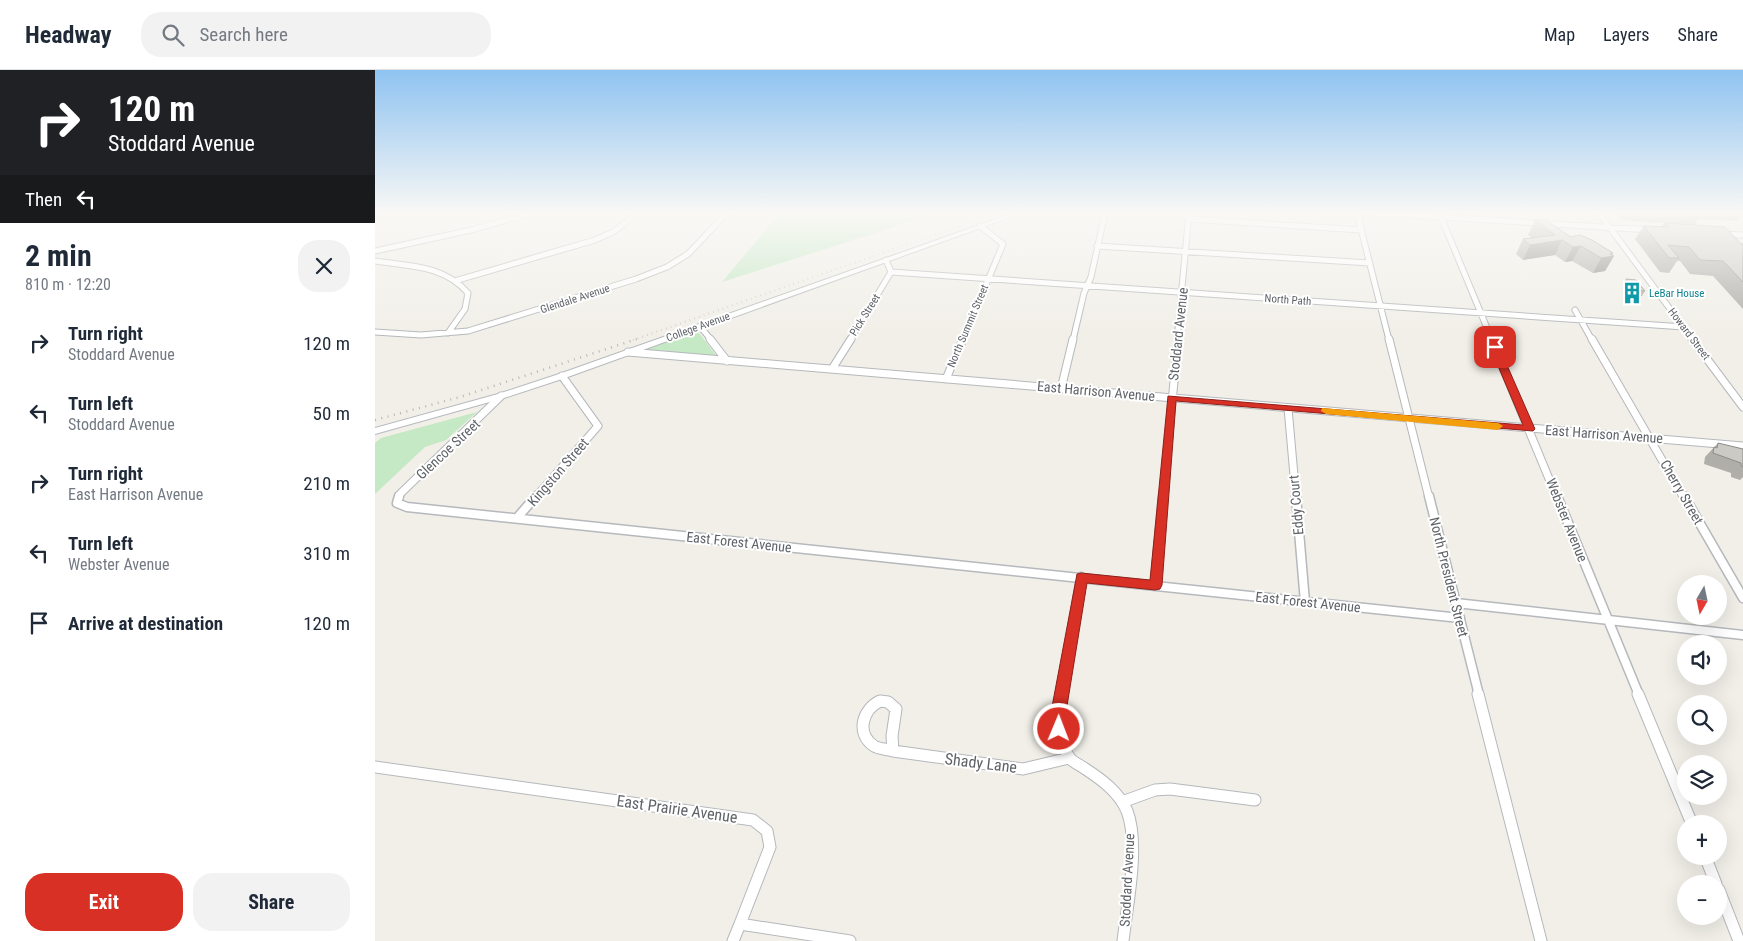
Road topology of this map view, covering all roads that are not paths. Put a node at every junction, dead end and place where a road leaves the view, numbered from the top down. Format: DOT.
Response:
graph roads {
  1 [pos="548,254"];
  2 [pos="689,254"];
  3 [pos="904,254"];
  4 [pos="999,254"];
  5 [pos="1096,254"];
  6 [pos="1186,254"];
  7 [pos="1214,254"];
  8 [pos="1368,254"];
  9 [pos="1456,254"];
  10 [pos="1630,254"];
  11 [pos="886,260"];
  12 [pos="375,261"];
  13 [pos="1370,263"];
  14 [pos="891,272"];
  15 [pos="988,279"];
  16 [pos="458,280"];
  17 [pos="1087,286"];
  18 [pos="1182,293"];
  19 [pos="1381,306"];
  20 [pos="1575,310"];
  21 [pos="1481,313"];
  22 [pos="1581,320"];
  23 [pos="700,326"];
  24 [pos="1684,327"];
  25 [pos="375,332"];
  26 [pos="448,333"];
  27 [pos="628,352"];
  28 [pos="727,360"];
  29 [pos="832,369"];
  30 [pos="563,376"];
  31 [pos="946,379"];
  32 [pos="1061,388"];
  33 [pos="501,396"];
  34 [pos="1171,398"];
  35 [pos="1743,407"];
  36 [pos="1288,408"];
  37 [pos="1409,418"];
  38 [pos="1530,429"];
  39 [pos="375,431"];
  40 [pos="1651,438"];
  41 [pos="1743,446"];
  42 [pos="397,503"];
  43 [pos="517,518"];
  44 [pos="1081,578"];
  45 [pos="1155,585"];
  46 [pos="1743,598"];
  47 [pos="1305,602"];
  48 [pos="1456,603"];
  49 [pos="1460,618"];
  50 [pos="1609,620"];
  51 [pos="1743,635"];
  52 [pos="893,751"];
  53 [pos="1069,758"];
  54 [pos="375,767"];
  55 [pos="1255,800"];
  56 [pos="1122,802"];
  57 [pos="1688,815"];
  58 [pos="1727,910"];
  59 [pos="740,924"];
  60 [pos="733,941"];
  61 [pos="850,941"];
  62 [pos="1123,941"];
  63 [pos="1541,941"];
  64 [pos="1739,941"];
  1 -- 16 [label="street"];
  2 -- 26 [label="street, Glendale Avenue"];
  3 -- 11 [label="street, College Avenue"];
  4 -- 15 [label="street, North Summit Street"];
  5 -- 17 [label="street"];
  6 -- 18 [label="street, Stoddard Avenue"];
  7 -- 13 [label="street"];
  8 -- 13 [label="street, North President Street"];
  9 -- 21 [label="street, Webster Avenue"];
  10 -- 24 [label="street, Howard Street"];
  11 -- 14 [label="street"];
  11 -- 23 [label="street, College Avenue"];
  12 -- 16 [label="street"];
  13 -- 19 [label="street, North President Street"];
  14 -- 15 [label="street, North Path"];
  14 -- 29 [label="street, Pick Street"];
  15 -- 17 [label="street, North Path"];
  15 -- 31 [label="street, North Summit Street"];
  16 -- 26 [label="street"];
  17 -- 18 [label="street, North Path"];
  17 -- 32 [label="street"];
  18 -- 19 [label="street, North Path"];
  18 -- 34 [label="street, Stoddard Avenue"];
  19 -- 21 [label="street, North Path"];
  19 -- 37 [label="street, North President Street"];
  20 -- 22 [label="street, Cherry Street"];
  21 -- 22 [label="street, North Path"];
  21 -- 38 [label="street, Webster Avenue"];
  22 -- 24 [label="street, North Path"];
  22 -- 40 [label="street, Cherry Street"];
  23 -- 27 [label="street, College Avenue"];
  23 -- 28 [label="street"];
  24 -- 35 [label="street, Howard Street"];
  25 -- 26 [label="street, Glendale Avenue"];
  27 -- 28 [label="street, East Harrison Avenue"];
  27 -- 30 [label="street, College Avenue"];
  28 -- 29 [label="street, East Harrison Avenue"];
  29 -- 31 [label="street, East Harrison Avenue"];
  30 -- 33 [label="street, College Avenue"];
  30 -- 43 [label="street, Kingston Street"];
  31 -- 32 [label="street, East Harrison Avenue"];
  32 -- 34 [label="street, East Harrison Avenue"];
  33 -- 39 [label="street, College Avenue"];
  33 -- 42 [label="street, Glencoe Street"];
  34 -- 36 [label="street, East Harrison Avenue"];
  34 -- 45 [label="street, Stoddard Avenue"];
  36 -- 37 [label="street, East Harrison Avenue"];
  36 -- 47 [label="street, Eddy Court"];
  37 -- 38 [label="street, East Harrison Avenue"];
  37 -- 48 [label="street, North President Street"];
  38 -- 40 [label="street, East Harrison Avenue"];
  38 -- 50 [label="street, Webster Avenue"];
  40 -- 41 [label="street, East Harrison Avenue"];
  40 -- 46 [label="street, Cherry Street"];
  42 -- 43 [label="street, East Forest Avenue"];
  43 -- 44 [label="street, East Forest Avenue"];
  44 -- 45 [label="street"];
  44 -- 53 [label="street"];
  45 -- 47 [label="street, East Forest Avenue"];
  47 -- 49 [label="street, East Forest Avenue"];
  48 -- 49 [label="street, North President Street"];
  48 -- 50 [label="street"];
  49 -- 63 [label="street, North President Street"];
  50 -- 51 [label="street"];
  50 -- 57 [label="street, Webster Avenue"];
  52 -- 52 [label="street, Shady Lane"];
  52 -- 53 [label="street, Shady Lane"];
  53 -- 56 [label="street, Stoddard Avenue"];
  54 -- 59 [label="street, East Prairie Avenue"];
  55 -- 56 [label="street"];
  56 -- 62 [label="street, Stoddard Avenue"];
  58 -- 64 [label="street"];
  59 -- 60 [label="street"];
  59 -- 61 [label="street"];
}
